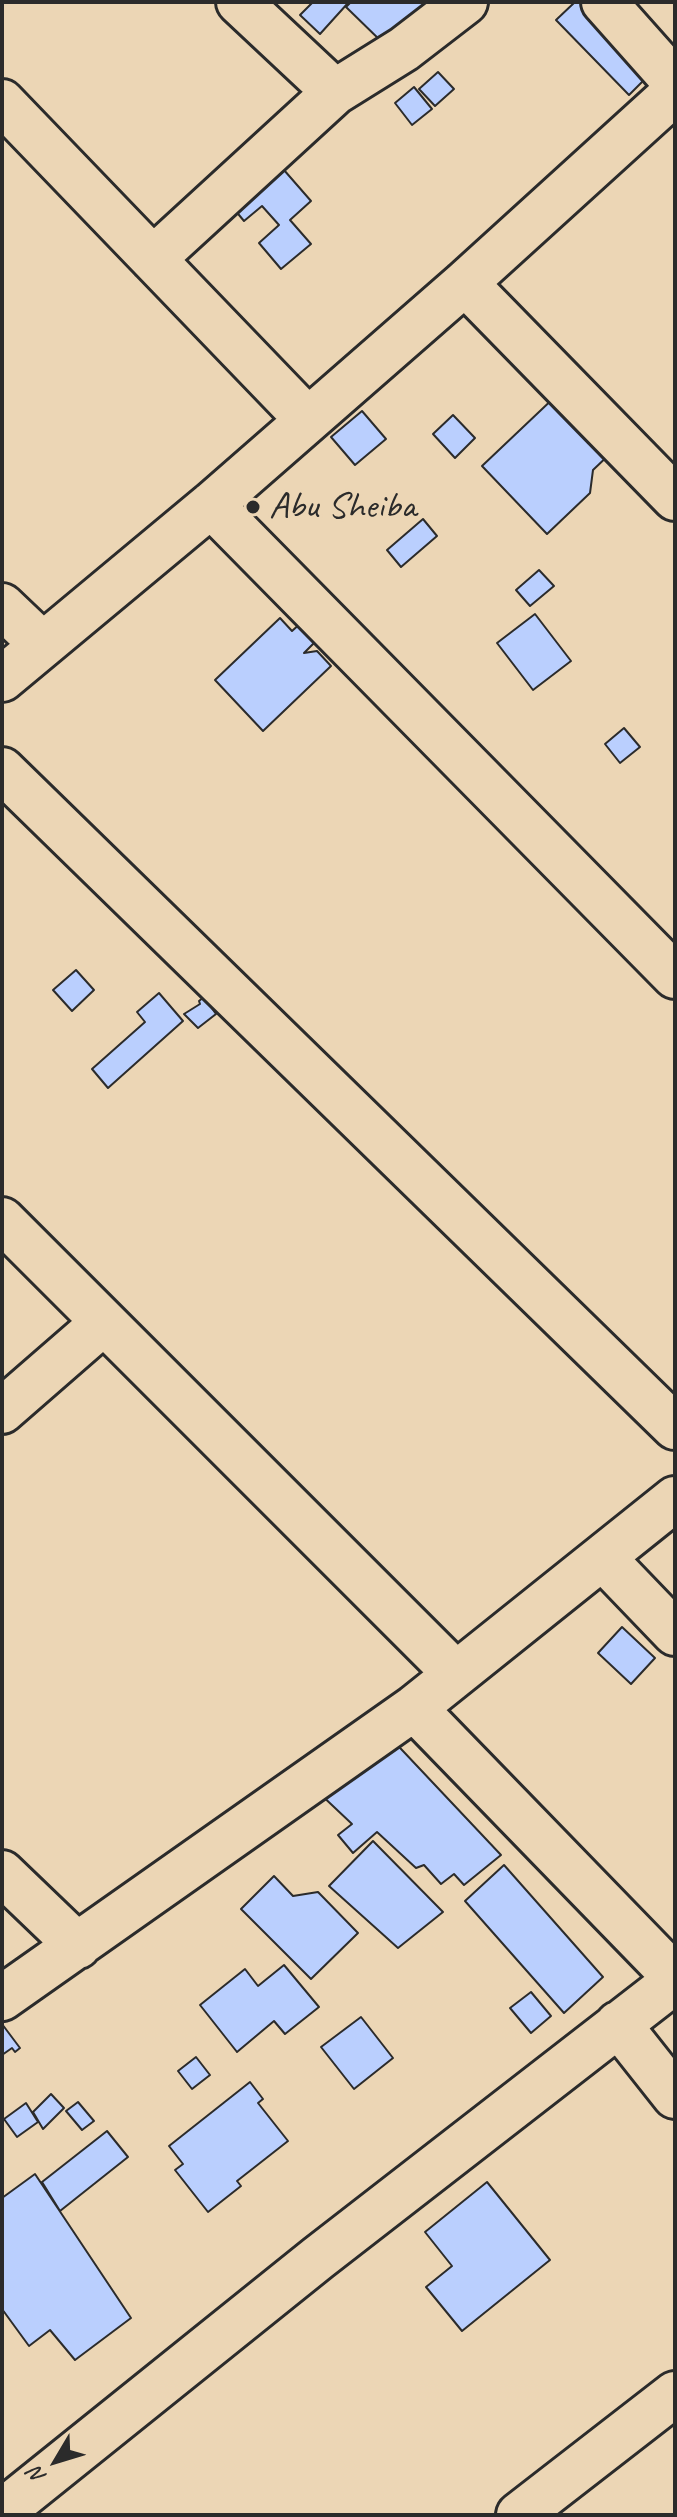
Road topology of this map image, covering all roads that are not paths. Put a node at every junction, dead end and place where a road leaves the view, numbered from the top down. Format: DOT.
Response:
graph roads {
  1 [pos="239,2"];
  2 [pos="465,2"];
  3 [pos="604,2"];
  4 [pos="675,82"];
  5 [pos="335,92"];
  6 [pos="675,92"];
  7 [pos="2,102"];
  8 [pos="153,259"];
  9 [pos="465,283"];
  10 [pos="308,420"];
  11 [pos="675,498"];
  12 [pos="211,505"];
  13 [pos="2,606"];
  14 [pos="43,645"];
  15 [pos="2,679"];
  16 [pos="2,770"];
  17 [pos="675,976"];
  18 [pos="2,1220"];
  19 [pos="103,1323"];
  20 [pos="2,1411"];
  21 [pos="675,1427"];
  22 [pos="675,1499"];
  23 [pos="603,1558"];
  24 [pos="675,1633"];
  25 [pos="456,1674"];
  26 [pos="414,1708"];
  27 [pos="2,1873"];
  28 [pos="78,1946"];
  29 [pos="675,1979"];
  30 [pos="2,1998"];
  31 [pos="618,2024"];
  32 [pos="675,2096"];
  33 [pos="675,2394"];
  34 [pos="10,2504"];
  35 [pos="519,2515"];
  1 -- 5 [label="street"];
  2 -- 5 [label="street"];
  3 -- 4 [label="street"];
  5 -- 8 [label="street"];
  6 -- 9 [label="street"];
  7 -- 8 [label="street"];
  8 -- 10 [label="street"];
  9 -- 10 [label="street"];
  9 -- 11 [label="street"];
  10 -- 12 [label="street"];
  12 -- 14 [label="street"];
  12 -- 17 [label="street"];
  13 -- 14 [label="street"];
  14 -- 15 [label="street"];
  16 -- 21 [label="street"];
  18 -- 19 [label="street"];
  19 -- 20 [label="street"];
  19 -- 25 [label="street"];
  22 -- 23 [label="street"];
  23 -- 24 [label="street"];
  23 -- 25 [label="street"];
  25 -- 26 [label="street"];
  26 -- 28 [label="street"];
  26 -- 29 [label="street"];
  27 -- 28 [label="street"];
  28 -- 30 [label="street"];
  29 -- 31 [label="street"];
  31 -- 32 [label="street"];
  31 -- 34 [label="street"];
  33 -- 35 [label="street"];
}
